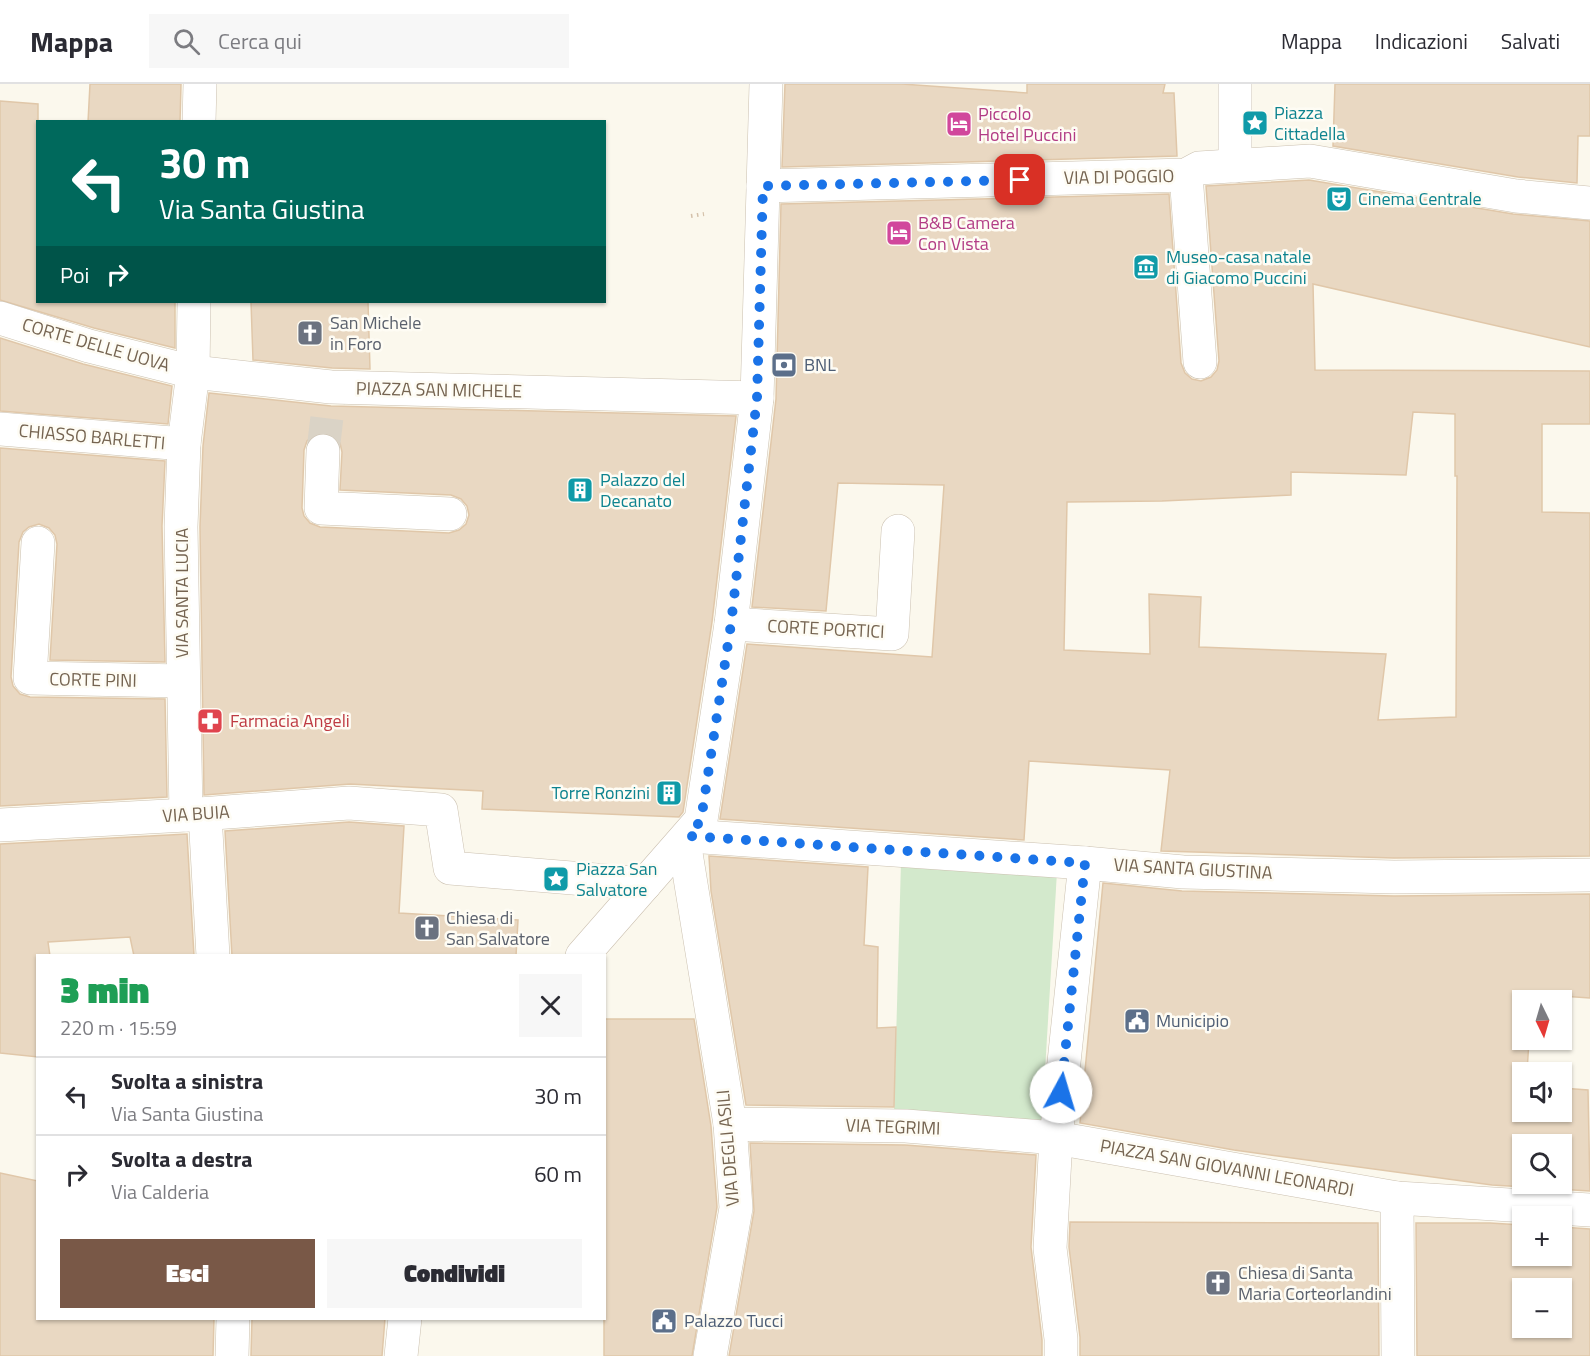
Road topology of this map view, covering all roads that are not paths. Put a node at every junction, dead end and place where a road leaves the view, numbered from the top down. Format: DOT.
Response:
graph roads {
  1 [pos="200,84"];
  2 [pos="765,84"];
  3 [pos="1235,84"];
  4 [pos="199,120"];
  5 [pos="1235,166"];
  6 [pos="1186,175"];
  7 [pos="763,186"];
  8 [pos="1590,203"];
  9 [pos="194,303"];
  10 [pos="0,318"];
  11 [pos="1200,362"];
  12 [pos="192,372"];
  13 [pos="757,398"];
  14 [pos="0,429"];
  15 [pos="184,444"];
  16 [pos="323,451"];
  17 [pos="450,514"];
  18 [pos="898,531"];
  19 [pos="38,543"];
  20 [pos="731,624"];
  21 [pos="183,681"];
  22 [pos="195,815"];
  23 [pos="0,825"];
  24 [pos="691,832"];
  25 [pos="1085,863"];
  26 [pos="1590,875"];
  27 [pos="645,884"];
  28 [pos="213,954"];
  29 [pos="584,954"];
  30 [pos="730,1125"];
  31 [pos="1056,1138"];
  32 [pos="1397,1198"];
  33 [pos="1590,1210"];
  34 [pos="233,1320"];
  35 [pos="405,1320"];
  36 [pos="232,1356"];
  37 [pos="401,1356"];
  38 [pos="710,1356"];
  39 [pos="1061,1356"];
  40 [pos="1398,1356"];
  1 -- 4 [label="street"];
  2 -- 7 [label="street"];
  3 -- 5 [label="street"];
  5 -- 6 [label="street"];
  5 -- 8 [label="street"];
  6 -- 7 [label="street, VIA DI POGGIO"];
  6 -- 11 [label="street"];
  7 -- 13 [label="street"];
  9 -- 12 [label="street"];
  10 -- 12 [label="street, CORTE DELLE UOVA"];
  12 -- 13 [label="street, PIAZZA SAN MICHELE"];
  12 -- 15 [label="street, VIA SANTA LUCIA"];
  13 -- 20 [label="street"];
  14 -- 15 [label="street, CHIASSO BARLETTI"];
  15 -- 21 [label="street, VIA SANTA LUCIA"];
  16 -- 17 [label="street"];
  18 -- 20 [label="street, CORTE PORTICI"];
  19 -- 21 [label="street, CORTE PINI"];
  20 -- 24 [label="street"];
  21 -- 22 [label="street, VIA SANTA LUCIA"];
  22 -- 23 [label="street, VIA BUIA"];
  22 -- 27 [label="street, VIA BUIA"];
  22 -- 28 [label="street, VIA SANTA LUCIA"];
  24 -- 25 [label="street, VIA SANTA GIUSTINA"];
  24 -- 27 [label="street"];
  24 -- 30 [label="street, VIA DEGLI ASILI"];
  25 -- 26 [label="street, VIA SANTA GIUSTINA"];
  25 -- 31 [label="street"];
  27 -- 29 [label="street"];
  30 -- 31 [label="street, VIA TEGRIMI"];
  30 -- 38 [label="street, VIA DEGLI ASILI"];
  31 -- 32 [label="street, PIAZZA SAN GIOVANNI LEONARDI"];
  31 -- 39 [label="street"];
  32 -- 33 [label="street, PIAZZA SAN GIOVANNI LEONARDI"];
  32 -- 40 [label="street"];
  34 -- 36 [label="street"];
  35 -- 37 [label="street"];
}
